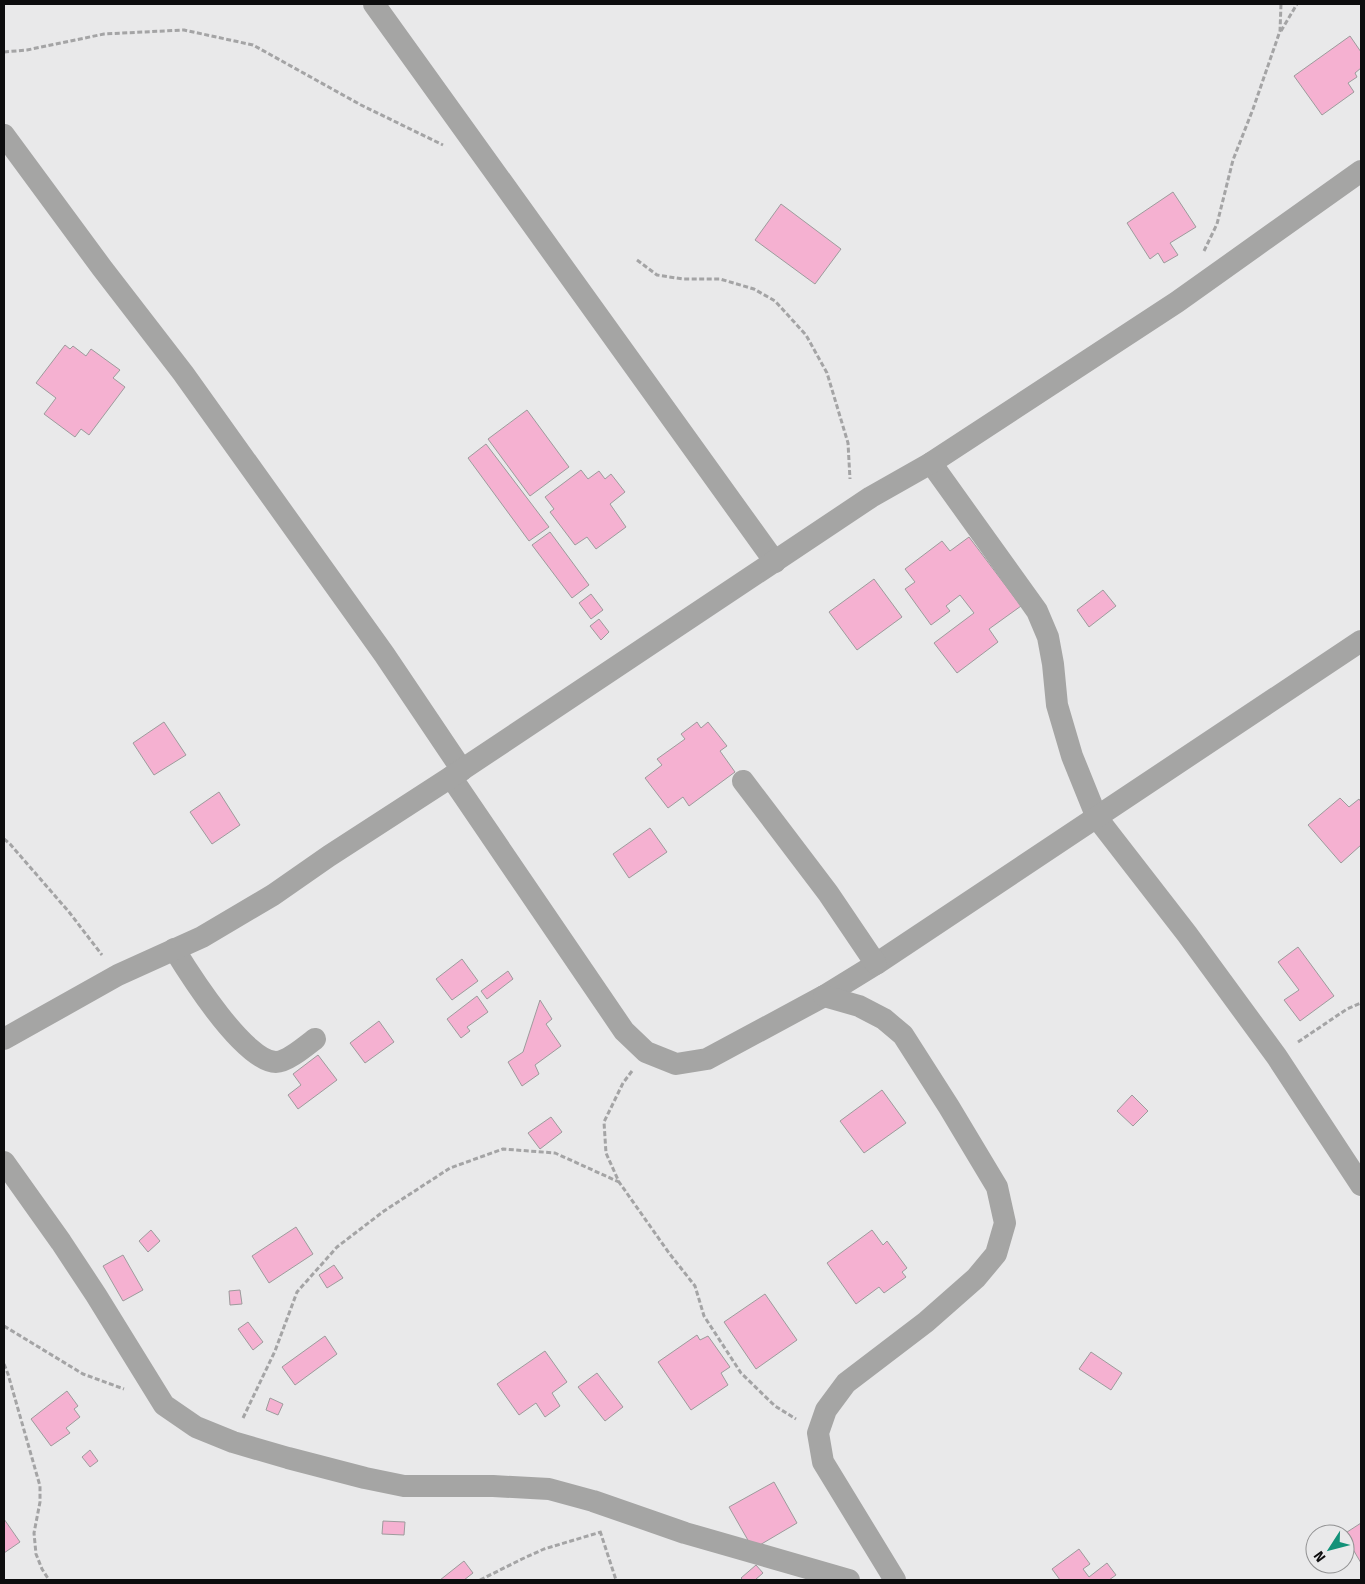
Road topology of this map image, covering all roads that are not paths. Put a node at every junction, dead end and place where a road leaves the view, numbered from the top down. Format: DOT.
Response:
graph roads {
  1 [pos="374,4"];
  2 [pos="4,135"];
  3 [pos="1361,171"];
  4 [pos="931,463"];
  5 [pos="775,562"];
  6 [pos="1361,641"];
  7 [pos="457,773"];
  8 [pos="743,781"];
  9 [pos="1097,818"];
  10 [pos="174,950"];
  11 [pos="876,964"];
  12 [pos="824,996"];
  13 [pos="316,1039"];
  14 [pos="4,1040"];
  15 [pos="4,1162"];
  16 [pos="1361,1185"];
  17 [pos="849,1580"];
  18 [pos="895,1580"];
  1 -- 5 [label="street"];
  2 -- 7 [label="street"];
  3 -- 4 [label="street"];
  4 -- 5 [label="street"];
  4 -- 9 [label="street"];
  5 -- 7 [label="street"];
  6 -- 9 [label="street"];
  7 -- 10 [label="street"];
  7 -- 12 [label="street"];
  8 -- 11 [label="street"];
  9 -- 11 [label="street"];
  9 -- 16 [label="street"];
  10 -- 13 [label="street"];
  10 -- 14 [label="street"];
  11 -- 12 [label="street"];
  12 -- 18 [label="street"];
  15 -- 17 [label="street"];
}
